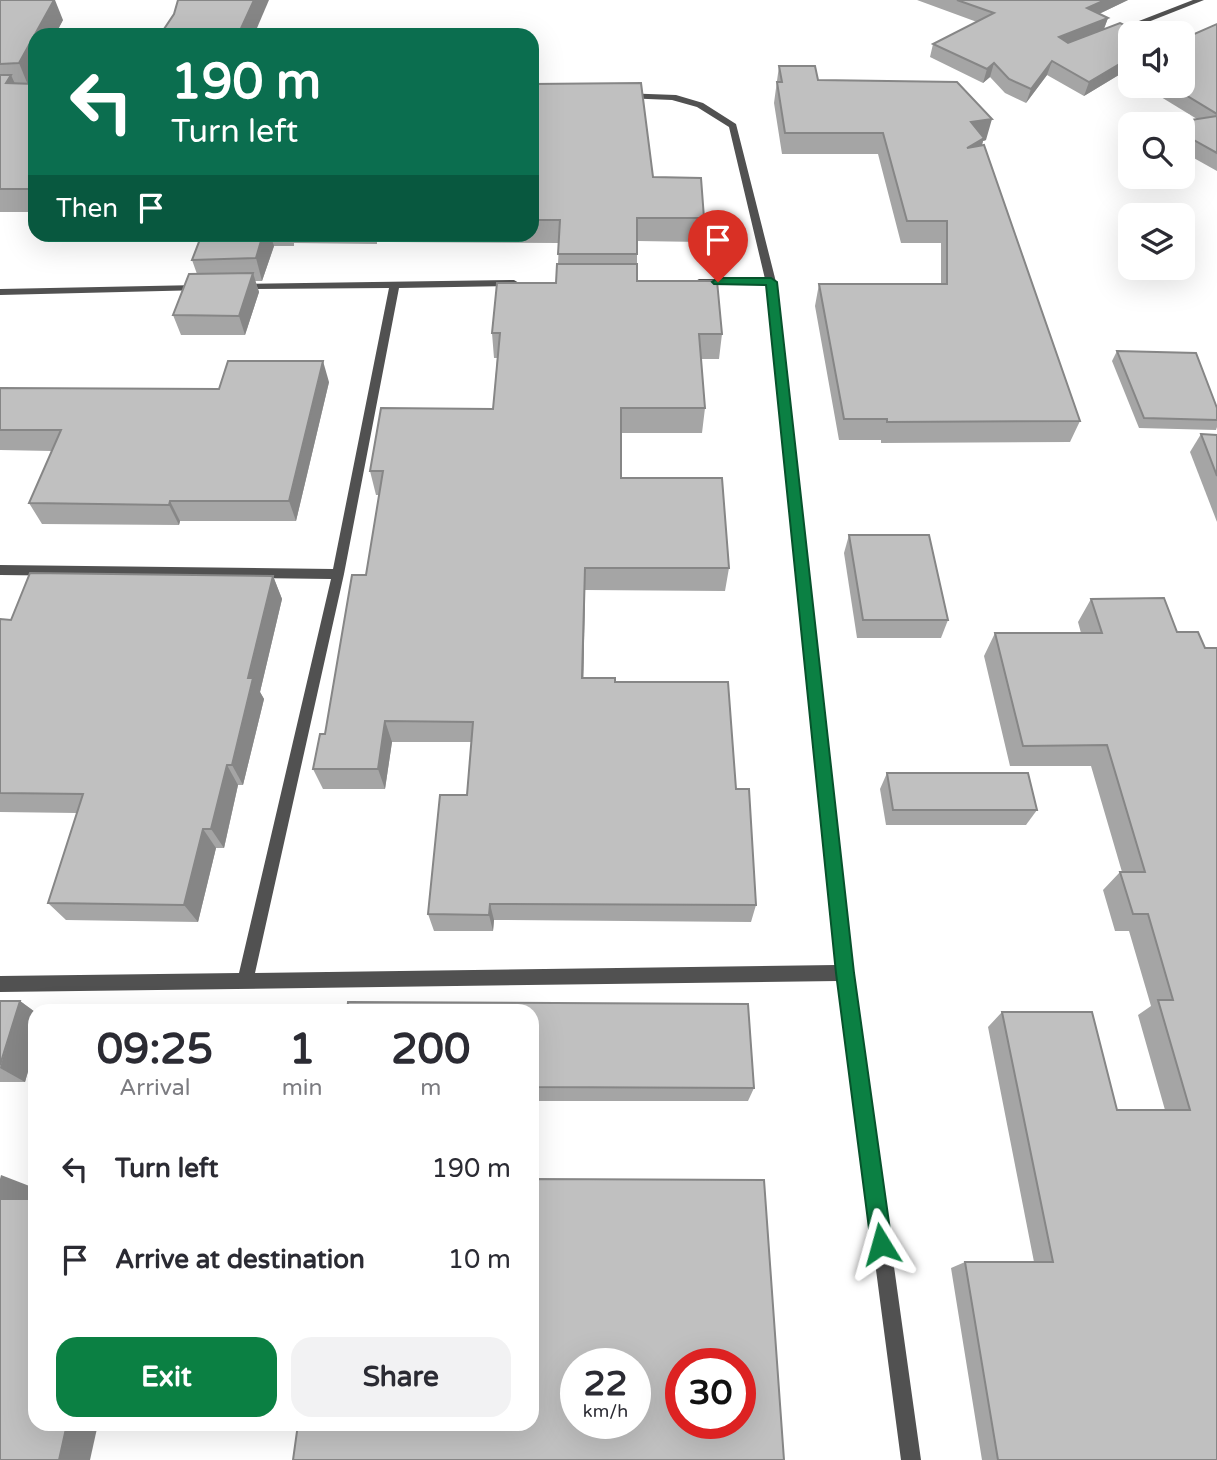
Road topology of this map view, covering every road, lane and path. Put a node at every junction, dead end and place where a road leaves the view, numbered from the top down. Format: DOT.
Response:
graph roads {
  1 [pos="1199,0"];
  2 [pos="1099,38"];
  3 [pos="606,95"];
  4 [pos="688,282"];
  5 [pos="771,282"];
  6 [pos="521,283"];
  7 [pos="396,284"];
  8 [pos="232,287"];
  9 [pos="205,288"];
  10 [pos="0,292"];
  11 [pos="0,570"];
  12 [pos="338,574"];
  13 [pos="845,973"];
  14 [pos="245,980"];
  15 [pos="0,984"];
  16 [pos="911,1460"];
  1 -- 2 [label="street"];
  3 -- 5 [label="street"];
  4 -- 5 [label="street"];
  5 -- 13 [label="street"];
  6 -- 7 [label="street"];
  7 -- 8 [label="street"];
  7 -- 12 [label="street"];
  9 -- 10 [label="street"];
  11 -- 12 [label="street"];
  12 -- 14 [label="street"];
  13 -- 14 [label="street"];
  13 -- 16 [label="street"];
  14 -- 15 [label="street"];
}
